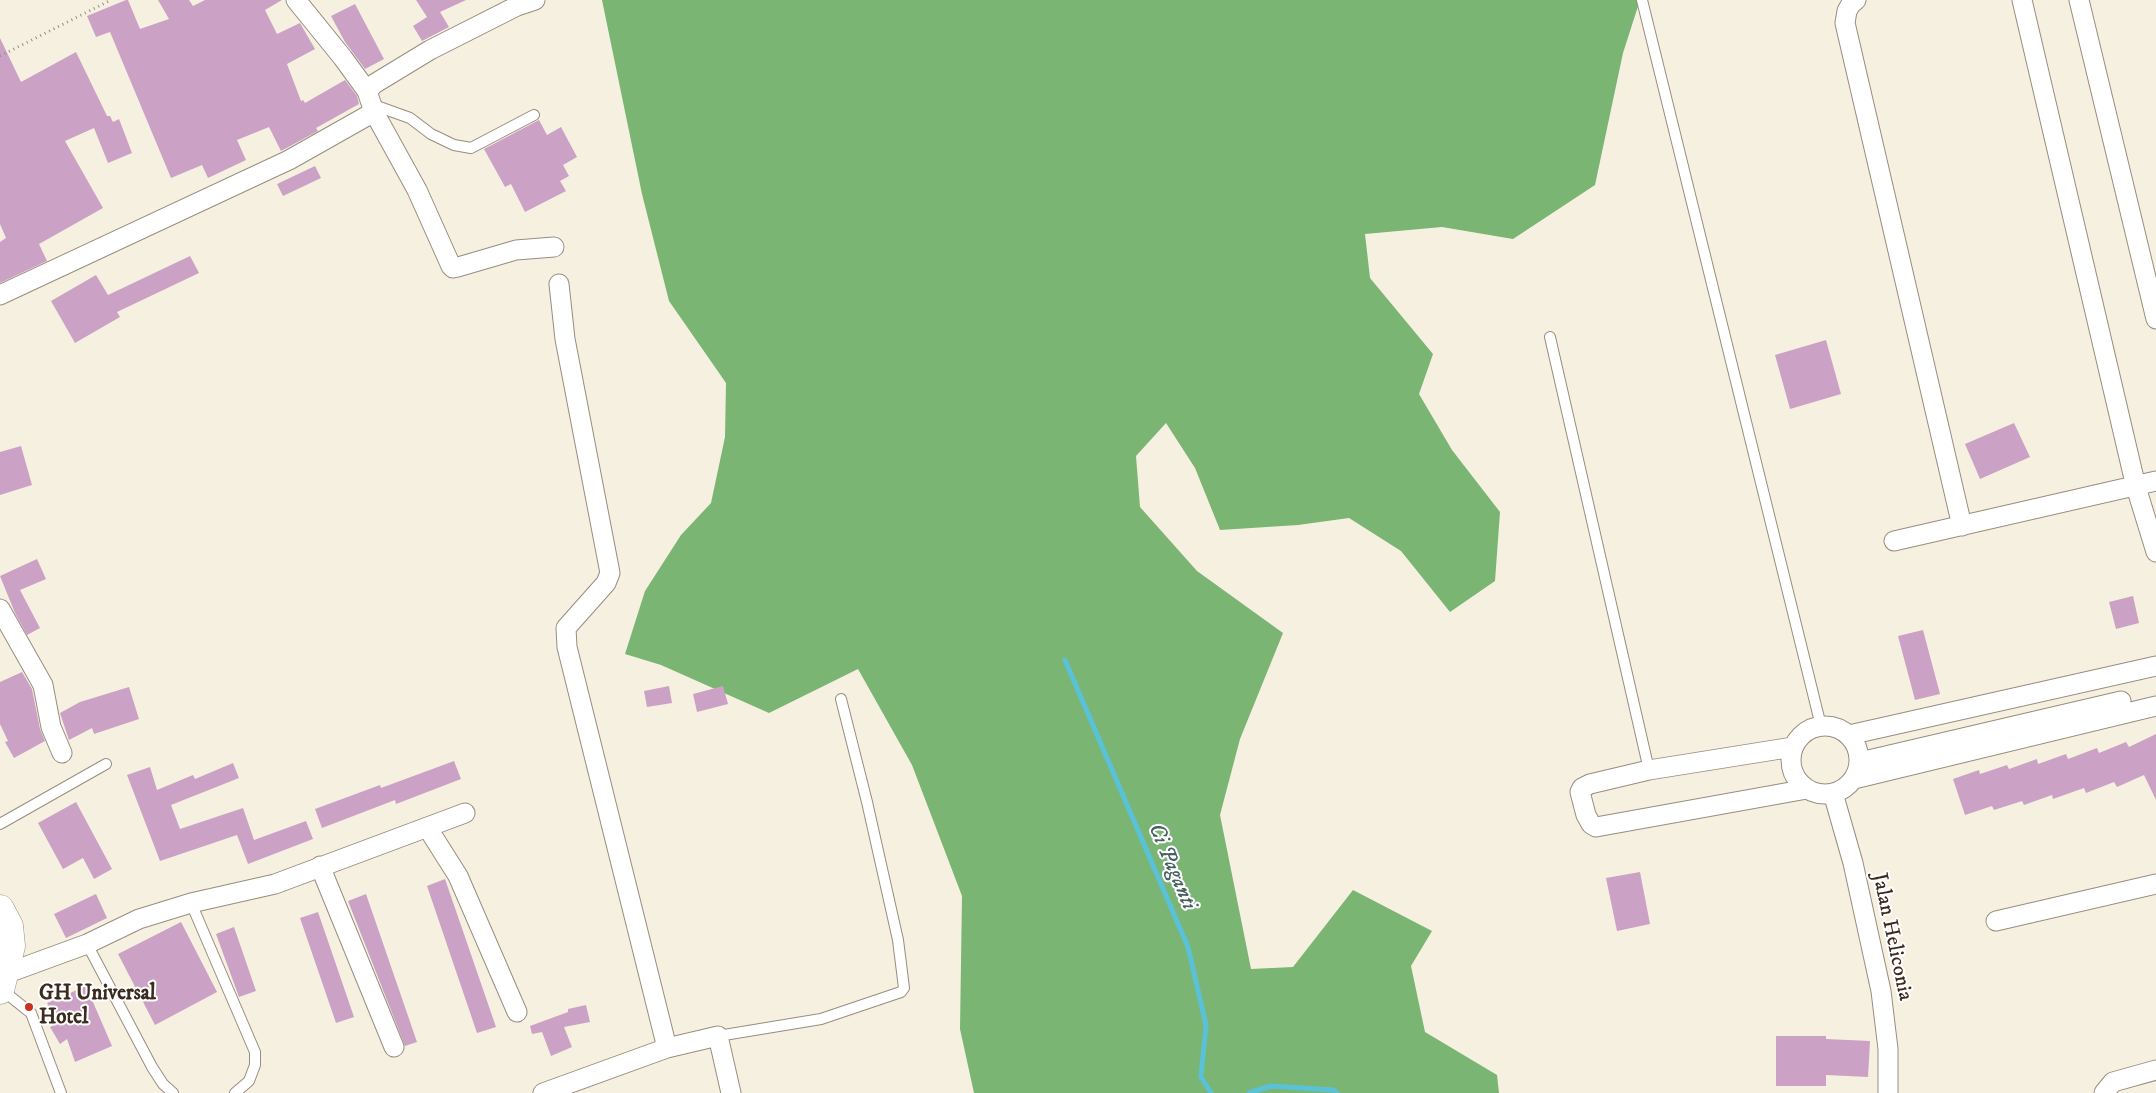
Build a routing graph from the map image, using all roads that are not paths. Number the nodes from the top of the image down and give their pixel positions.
1 (296, 0) edge
2 (535, 0) edge
3 (1642, 0) edge
4 (1856, 0) edge
5 (2022, 0) edge
6 (2078, 0) edge
7 (371, 102) junction
8 (534, 115) dead end
9 (554, 247) dead end
10 (559, 284) dead end
11 (0, 295) edge
12 (2156, 319) edge
13 (1550, 337) dead end
14 (2156, 481) edge
15 (2136, 487) junction
16 (1962, 526) junction
17 (1894, 541) dead end
18 (2156, 552) edge
19 (0, 609) edge
20 (2156, 666) edge
21 (2156, 677) edge
22 (2156, 693) edge
23 (841, 699) dead end
24 (2156, 706) edge
25 (1821, 726) junction
26 (1794, 747) junction
27 (62, 753) dead end
28 (1855, 756) junction
29 (106, 764) dead end
30 (1649, 770) junction
31 (1807, 789) junction
32 (1833, 794) junction
33 (466, 813) dead end
34 (0, 824) edge
35 (427, 827) junction
36 (320, 866) junction
37 (2156, 884) edge
38 (191, 903) junction
39 (0, 909) edge
40 (1996, 921) dead end
41 (87, 944) junction
42 (2, 984) edge
43 (517, 1012) dead end
44 (718, 1036) junction
45 (394, 1047) dead end
46 (667, 1048) junction
47 (2156, 1070) edge
48 (547, 1092) edge
49 (61, 1093) edge
50 (173, 1093) edge
51 (235, 1093) edge
52 (731, 1093) edge
53 (1888, 1093) edge
54 (2104, 1093) edge

1 - 7 street
2 - 7 street
3 - 25 lane
4 - 16 street
5 - 15 street
6 - 12 street
7 - 8 lane
7 - 9 street
7 - 11 street
10 - 46 street
13 - 30 lane
14 - 15 street
15 - 16 street
15 - 18 street
16 - 17 street
19 - 27 street
20 - 28 street
21 - 28 street
22 - 28 street
23 - 44 lane
24 - 28 street
25 - 26 street
25 - 28 street
26 - 30 street
26 - 31 street
28 - 32 street
29 - 34 lane
30 - 31 street
31 - 32 street
32 - 53 street, Jalan Heliconia
33 - 35 street
35 - 36 street
35 - 43 street
36 - 38 street
36 - 45 street
37 - 40 street
38 - 41 street
38 - 51 lane
39 - 42 main road
41 - 42 street
41 - 50 lane
42 - 49 lane
44 - 46 street
44 - 52 street
46 - 48 street
47 - 54 street

